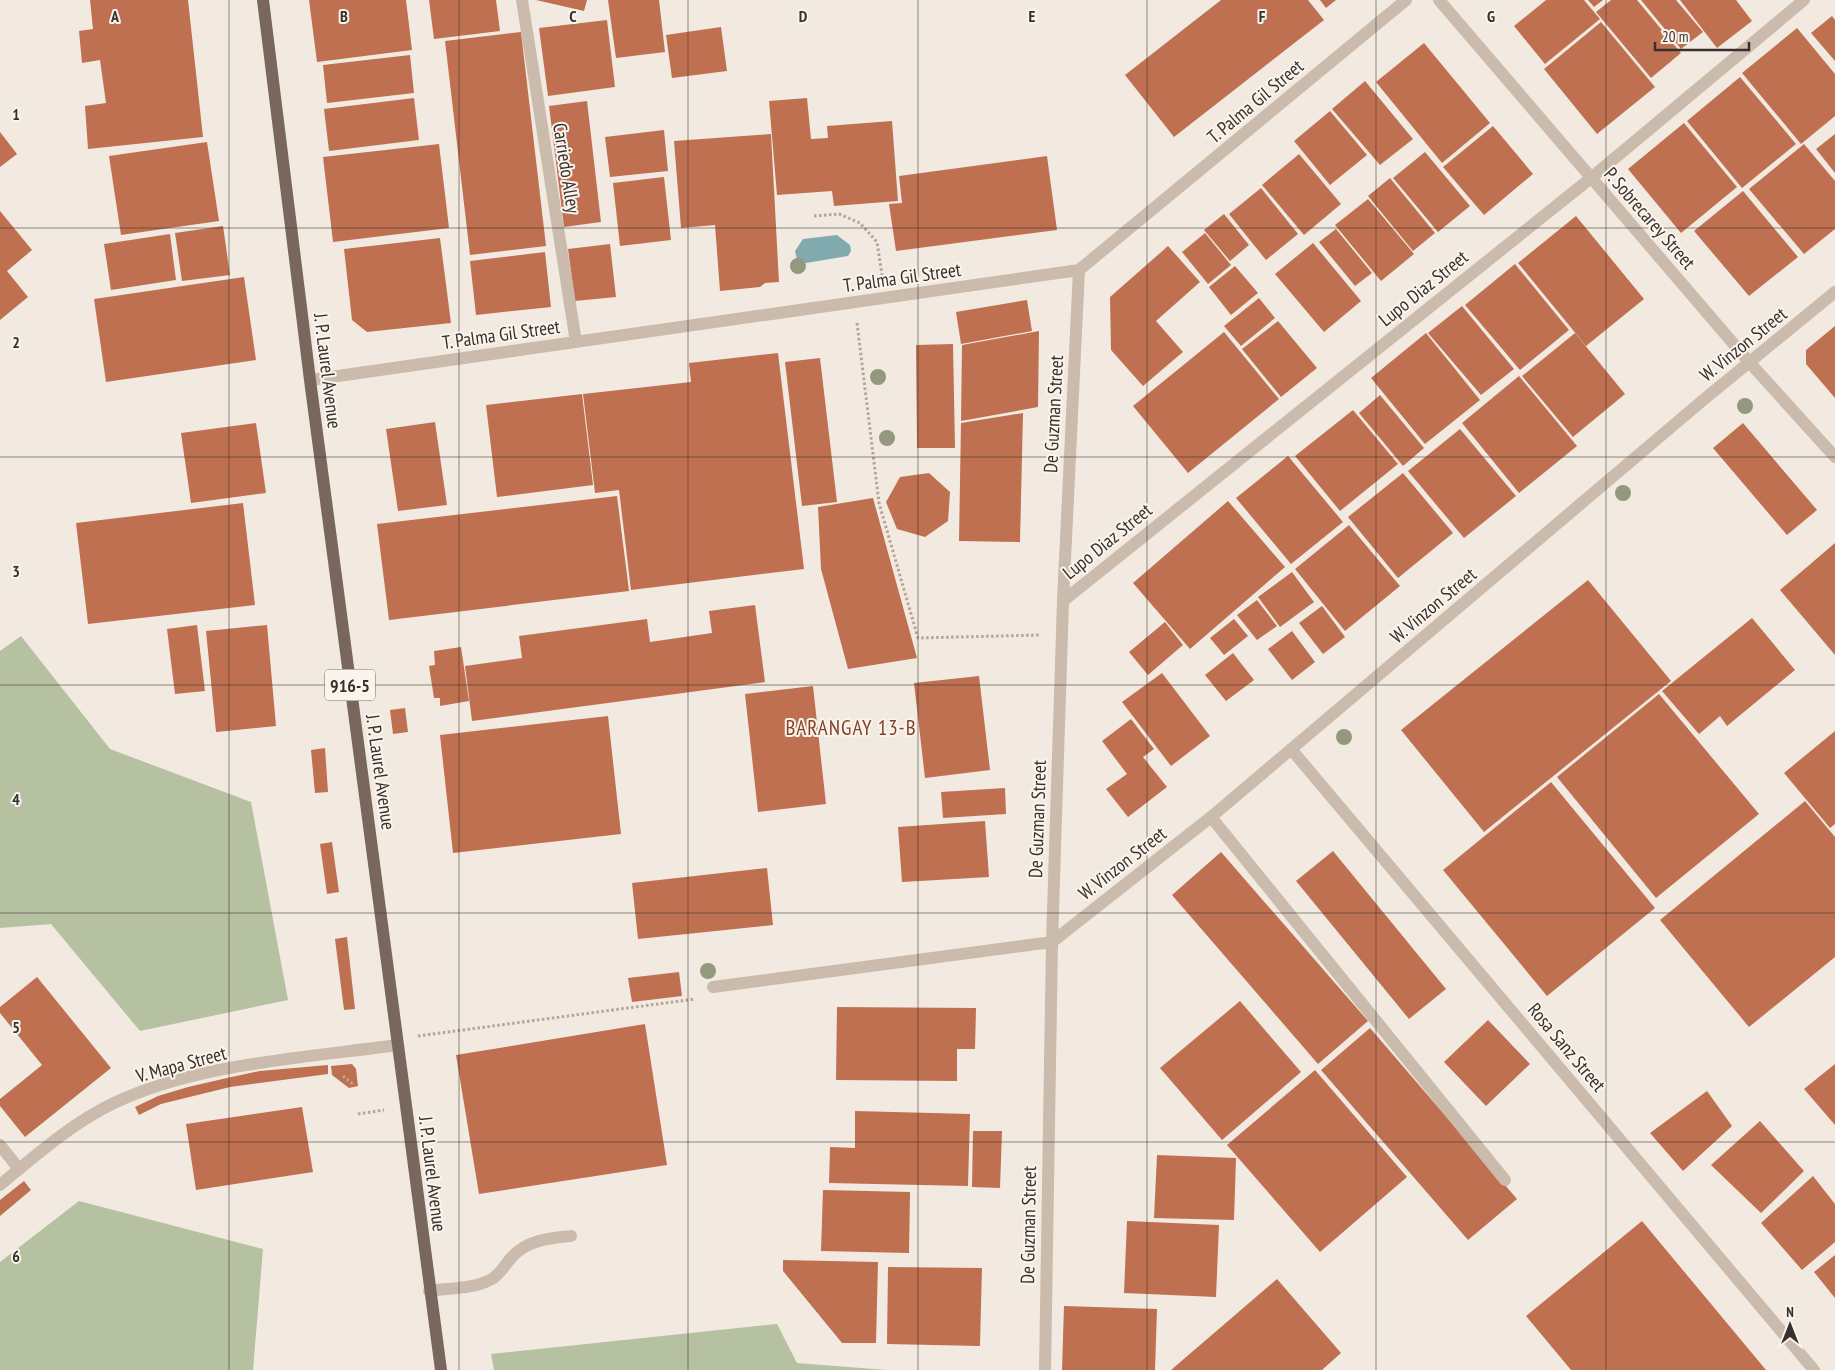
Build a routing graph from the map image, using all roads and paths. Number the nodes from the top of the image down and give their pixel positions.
1 (263, 0) edge
2 (522, 0) edge
3 (1406, 0) edge
4 (1439, 0) edge
5 (1804, 0) edge
6 (1591, 178) junction
7 (814, 216) dead end
8 (1079, 270) junction
9 (1835, 292) edge
10 (885, 298) junction
11 (855, 302) junction
12 (576, 342) junction
13 (1750, 363) junction
14 (310, 380) junction
15 (1835, 457) edge
16 (1063, 601) junction
17 (1062, 634) junction
18 (1291, 749) junction
19 (1211, 817) junction
20 (1052, 942) junction
21 (713, 987) joint
22 (397, 1042) junction
23 (336, 1070) dead end
24 (353, 1084) dead end
25 (405, 1107) junction
26 (358, 1114) dead end
27 (0, 1145) edge
28 (19, 1169) junction
29 (1505, 1180) dead end
30 (0, 1185) edge
31 (571, 1236) dead end
32 (429, 1291) junction
33 (441, 1370) edge
34 (1045, 1370) edge
35 (1814, 1370) edge

1 - 14 main road, J. P. Laurel Avenue / 916-5
2 - 12 street, Carriedo Alley
3 - 8 street, T. Palma Gil Street
4 - 6 street, P. Sobrecarey Street
5 - 6 street, Lupo Diaz Street
6 - 13 street, P. Sobrecarey Street
6 - 16 street, Lupo Diaz Street
7 - 10 path
8 - 10 street, T. Palma Gil Street
8 - 16 street, De Guzman Street
9 - 13 street, W. Vinzon Street
10 - 11 street, T. Palma Gil Street
11 - 12 street, T. Palma Gil Street
11 - 17 path
12 - 14 street, T. Palma Gil Street
13 - 15 street, P. Sobrecarey Street
13 - 18 street, W. Vinzon Street
14 - 22 main road, J. P. Laurel Avenue / 916-5
16 - 17 street, De Guzman Street
17 - 20 street, De Guzman Street
18 - 19 street, W. Vinzon Street
18 - 35 street, Rosa Sanz Street
19 - 20 street, W. Vinzon Street
19 - 29 street
20 - 21 street
20 - 34 street, De Guzman Street
21 - 22 path
22 - 25 main road, J. P. Laurel Avenue / 916-5
22 - 28 street, V. Mapa Street
23 - 24 path
25 - 26 path
25 - 32 main road, J. P. Laurel Avenue / 916-5
27 - 28 street
28 - 30 street, V. Mapa Street
31 - 32 street
32 - 33 main road, J. P. Laurel Avenue / 916-5

